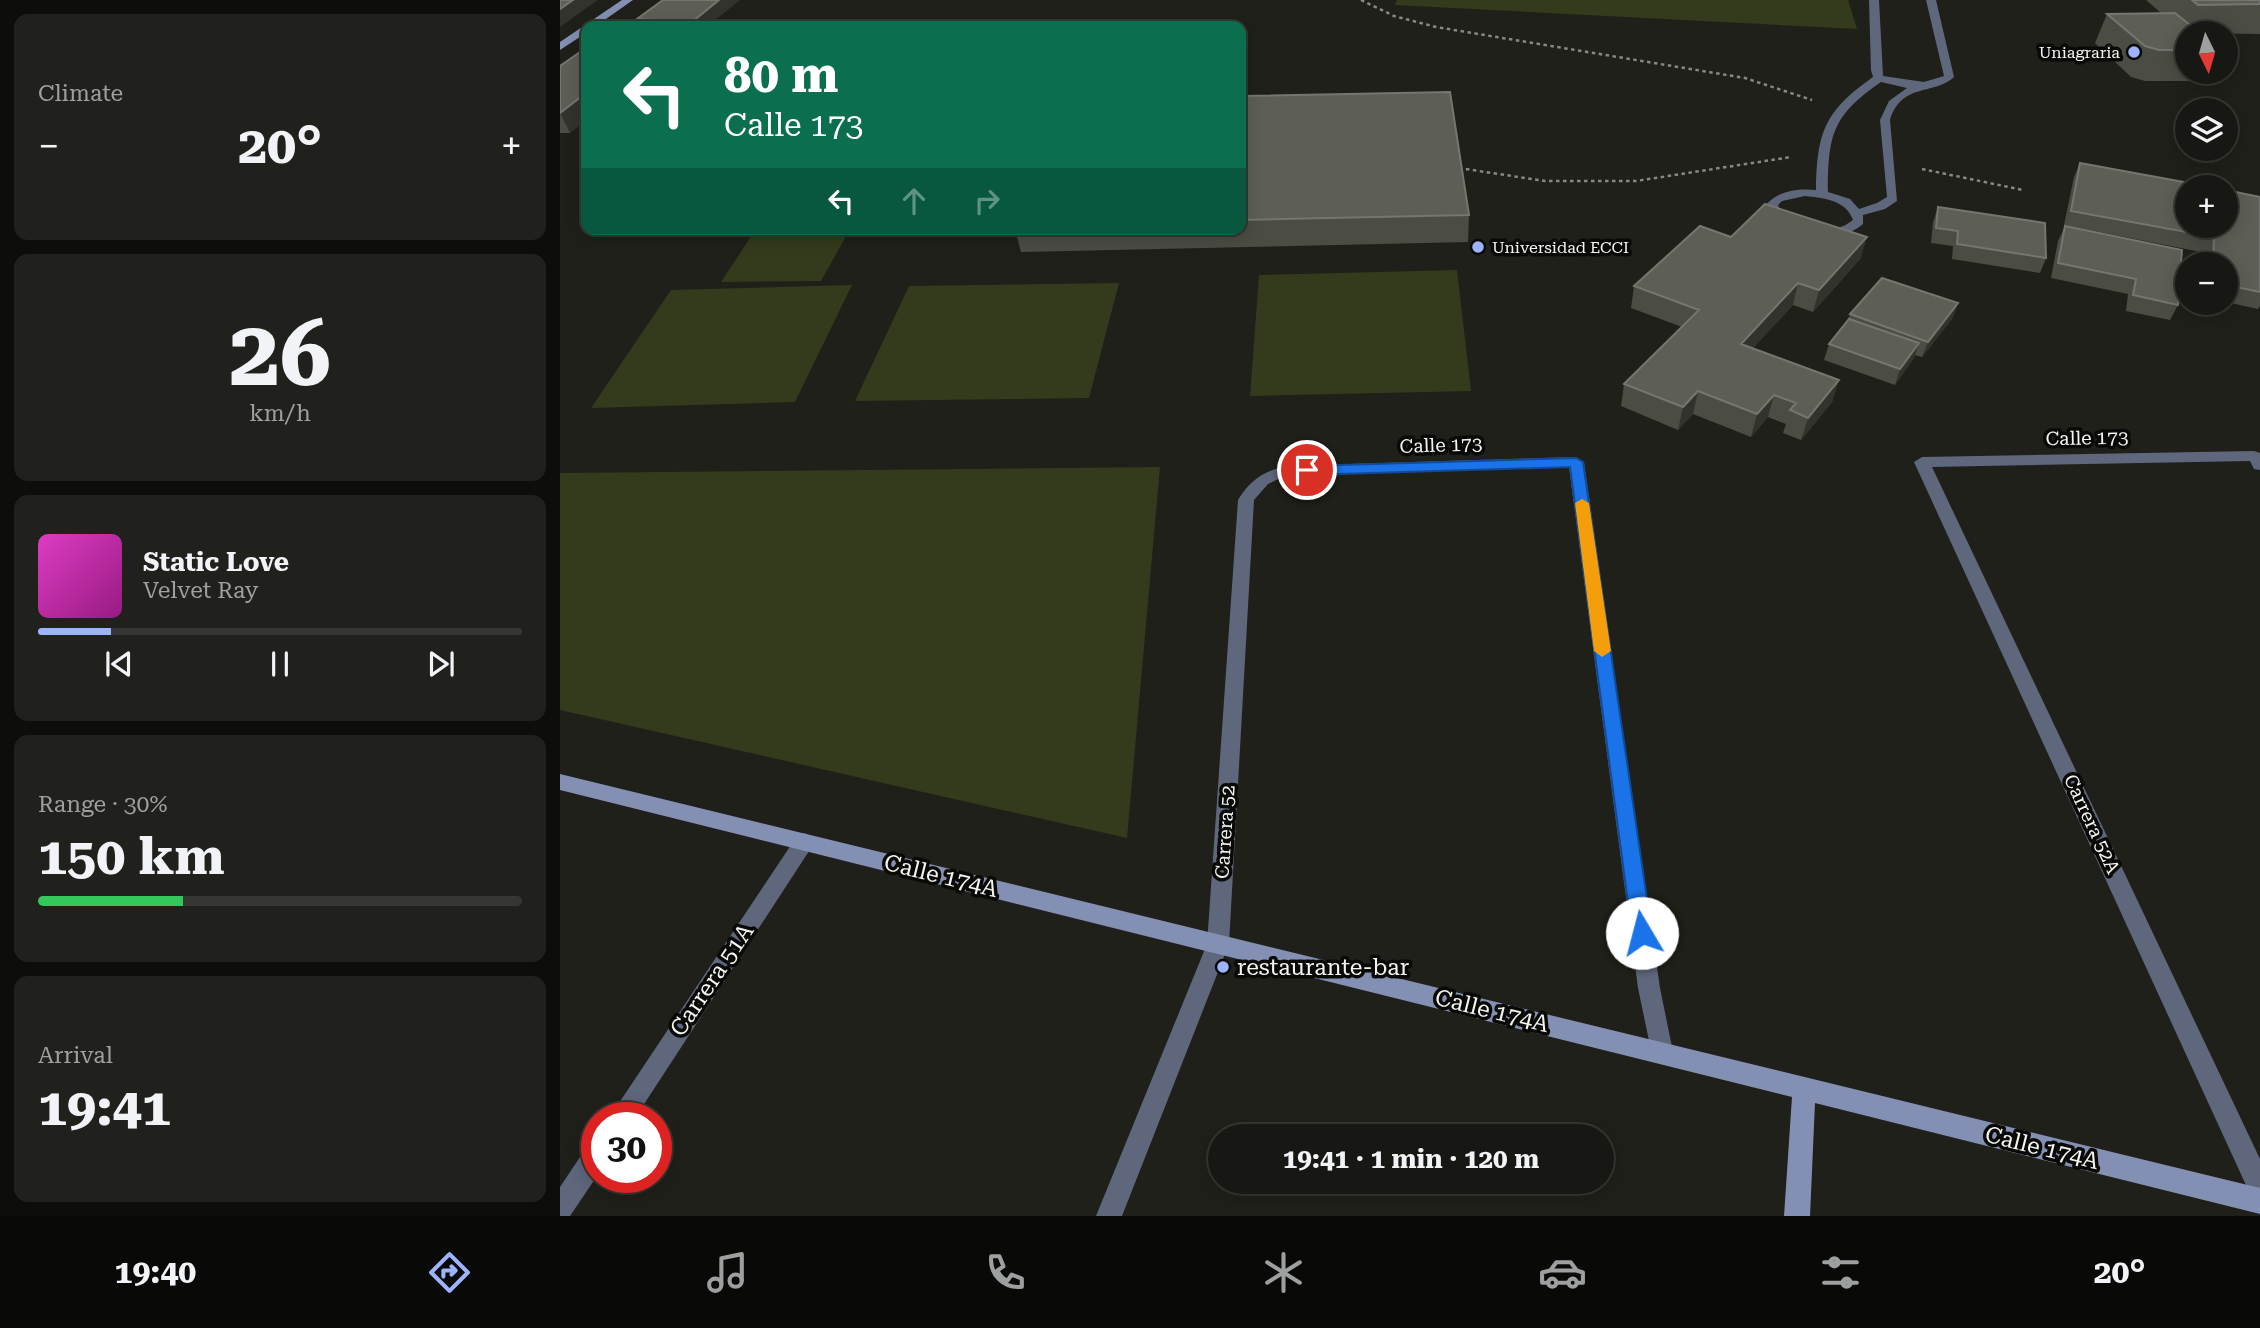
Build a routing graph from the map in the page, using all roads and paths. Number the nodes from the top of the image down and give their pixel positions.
1 (628, 0) edge
2 (1361, 0) edge
3 (1874, 0) edge
4 (1931, 0) edge
5 (599, 21) edge
6 (581, 34) edge
7 (560, 47) edge
8 (1879, 78) junction
9 (1918, 85) junction
10 (1839, 110) junction
11 (1823, 153) junction
12 (1890, 162) junction
13 (1457, 168) edge
14 (2023, 190) dead end
15 (1822, 193) junction
16 (1858, 213) junction
17 (2257, 460) edge
18 (1922, 462) joint
19 (1307, 470) joint
20 (560, 782) edge
21 (804, 842) junction
22 (1217, 944) junction
23 (1661, 1052) junction
24 (1804, 1089) junction
25 (632, 1102) edge
26 (581, 1178) edge
27 (2260, 1187) edge
28 (2260, 1201) edge
29 (560, 1209) edge
30 (1109, 1216) edge
31 (1797, 1216) edge

1 - 5 street
2 - 10 path
3 - 8 street
4 - 9 street
6 - 7 street
8 - 9 street
8 - 10 street
9 - 12 street
10 - 11 street
11 - 13 path
11 - 15 street
12 - 14 path
12 - 16 street
15 - 16 street
15 - 16 street
17 - 18 street, Calle 173
18 - 27 street, Carrera 52A
19 - 22 street, Carrera 52
19 - 23 street, Calle 173
20 - 21 street, Calle 174A
21 - 22 street, Calle 174A
21 - 25 street, Carrera 51A
22 - 23 street, Calle 174A
22 - 30 street, Carrera 52
23 - 24 street, Calle 174A
24 - 28 street, Calle 174A
24 - 31 street
26 - 29 street

